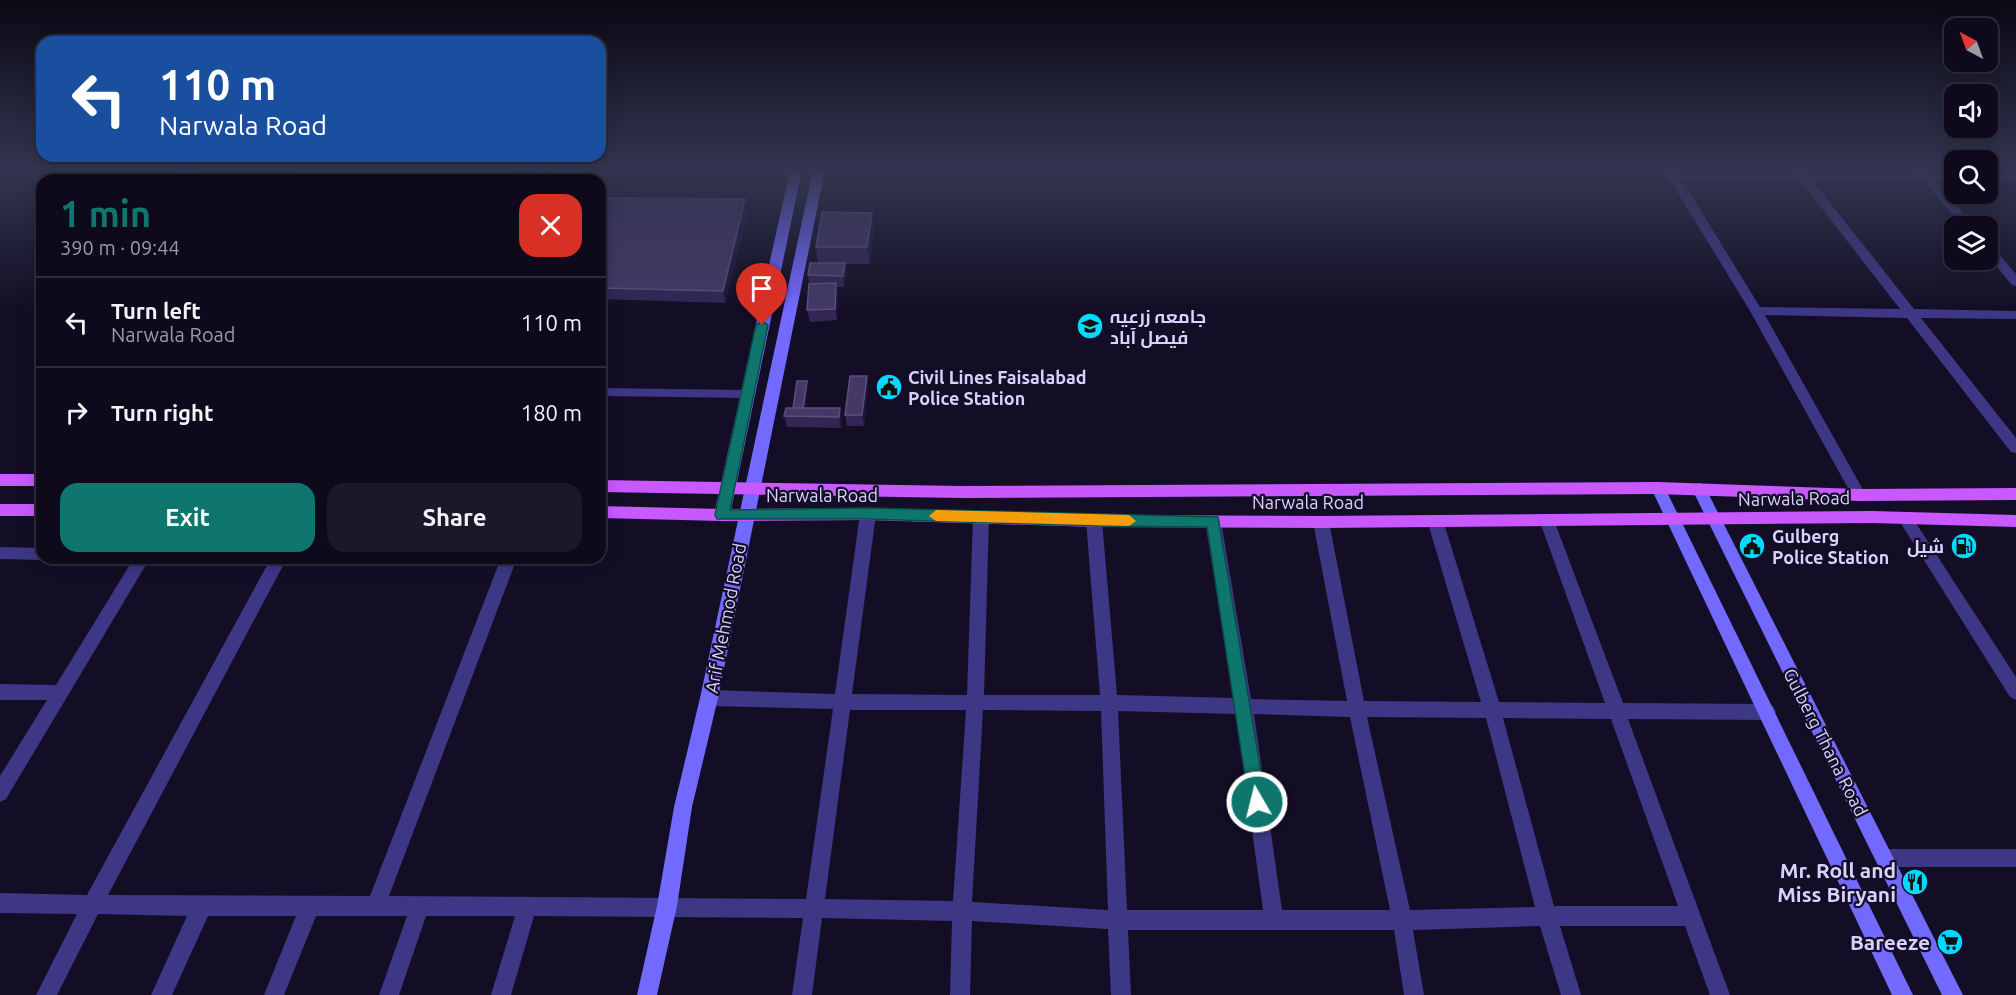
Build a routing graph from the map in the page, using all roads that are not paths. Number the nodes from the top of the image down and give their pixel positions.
1 (786, 216) edge
2 (809, 216) edge
3 (1698, 216) edge
4 (1833, 216) edge
5 (1998, 261) edge
6 (2016, 282) edge
7 (1756, 311) junction
8 (1911, 315) junction
9 (2016, 315) edge
10 (762, 325) junction
11 (786, 326) junction
12 (606, 392) edge
13 (748, 394) junction
14 (2016, 448) edge
15 (0, 480) edge
16 (36, 480) edge
17 (606, 486) edge
18 (727, 488) junction
19 (751, 488) junction
20 (1658, 488) junction
21 (1699, 489) junction
22 (1859, 495) junction
23 (2016, 495) edge
24 (2, 510) edge
25 (36, 510) edge
26 (606, 512) edge
27 (868, 514) junction
28 (722, 515) junction
29 (746, 515) junction
30 (981, 517) junction
31 (1905, 518) junction
32 (1547, 519) junction
33 (1673, 519) junction
34 (1715, 519) junction
35 (1435, 520) junction
36 (2016, 520) edge
37 (1094, 521) junction
38 (1213, 521) junction
39 (1321, 522) junction
40 (0, 553) edge
41 (36, 554) edge
42 (138, 564) edge
43 (276, 564) edge
44 (507, 564) edge
45 (2015, 688) edge
46 (0, 692) edge
47 (60, 693) junction
48 (709, 698) junction
49 (843, 702) junction
50 (975, 702) junction
51 (1109, 703) junction
52 (1244, 708) junction
53 (1492, 709) junction
54 (1357, 710) junction
55 (1617, 712) junction
56 (1767, 712) junction
57 (0, 794) edge
58 (1885, 858) junction
59 (2016, 858) edge
60 (0, 903) edge
61 (92, 905) junction
62 (202, 906) junction
63 (310, 906) junction
64 (375, 906) junction
65 (420, 906) junction
66 (667, 906) junction
67 (527, 907) junction
68 (814, 909) junction
69 (962, 911) junction
70 (1547, 916) junction
71 (1690, 916) junction
72 (1117, 920) junction
73 (1274, 920) junction
74 (1402, 920) junction
75 (46, 995) edge
76 (161, 995) edge
77 (274, 995) edge
78 (389, 995) edge
79 (501, 995) edge
80 (647, 995) edge
81 (802, 995) edge
82 (960, 995) edge
83 (1121, 995) edge
84 (1414, 995) edge
85 (1571, 995) edge
86 (1720, 995) edge
87 (1903, 995) edge
88 (1953, 995) edge

1 - 10 street
2 - 11 street, Arif Mehmod Road
3 - 7 street
4 - 8 street
5 - 6 street
7 - 8 street
7 - 22 street
8 - 9 street
8 - 14 street
10 - 11 street
10 - 13 street
11 - 19 street, Arif Mehmod Road
12 - 13 lane
13 - 18 street
15 - 16 main road
17 - 18 main road, Narwala Road
18 - 19 main road, Narwala Road
18 - 28 street
19 - 20 main road, Narwala Road
19 - 29 street, Arif Mehmod Road
20 - 21 main road, Narwala Road
20 - 33 street
21 - 22 main road, Narwala Road
21 - 34 street, Gulberg Thana Road
22 - 23 main road, Narwala Road
24 - 25 main road
26 - 28 main road, Narwala Road
27 - 29 main road, Narwala Road
27 - 30 main road, Narwala Road
27 - 49 street
28 - 29 main road, Narwala Road
29 - 48 street, Arif Mehmod Road
30 - 37 main road, Narwala Road
30 - 50 street
31 - 34 main road, Narwala Road
31 - 36 main road, Narwala Road
31 - 45 street
32 - 33 main road, Narwala Road
32 - 35 main road, Narwala Road
32 - 55 street
33 - 34 main road, Narwala Road
33 - 56 street
34 - 58 street, Gulberg Thana Road
35 - 39 main road, Narwala Road
35 - 53 street
37 - 38 main road, Narwala Road
37 - 51 street
38 - 39 main road, Narwala Road
38 - 52 street
39 - 54 street
40 - 41 street
42 - 47 street
43 - 61 street
44 - 64 street
46 - 47 street
47 - 57 street
48 - 49 street
48 - 66 street, Arif Mehmod Road
49 - 50 street
49 - 68 street
50 - 51 street
50 - 69 street
51 - 52 street
51 - 72 street
52 - 54 street
52 - 73 street
53 - 54 street
53 - 55 street
53 - 70 street
54 - 74 street
55 - 56 street
55 - 71 street
56 - 87 street
58 - 59 street
58 - 88 street, Gulberg Thana Road
60 - 61 street
61 - 62 street
61 - 75 street
62 - 63 street
62 - 76 street
63 - 64 street
63 - 77 street
64 - 65 street
65 - 67 street
65 - 78 street
66 - 67 street
66 - 68 street
66 - 80 street, Arif Mehmod Road
67 - 79 street
68 - 69 street
68 - 81 street
69 - 72 street
69 - 82 street
70 - 71 street
70 - 74 street
70 - 85 street
71 - 86 street
72 - 73 street
72 - 83 street
73 - 74 street
74 - 84 street

